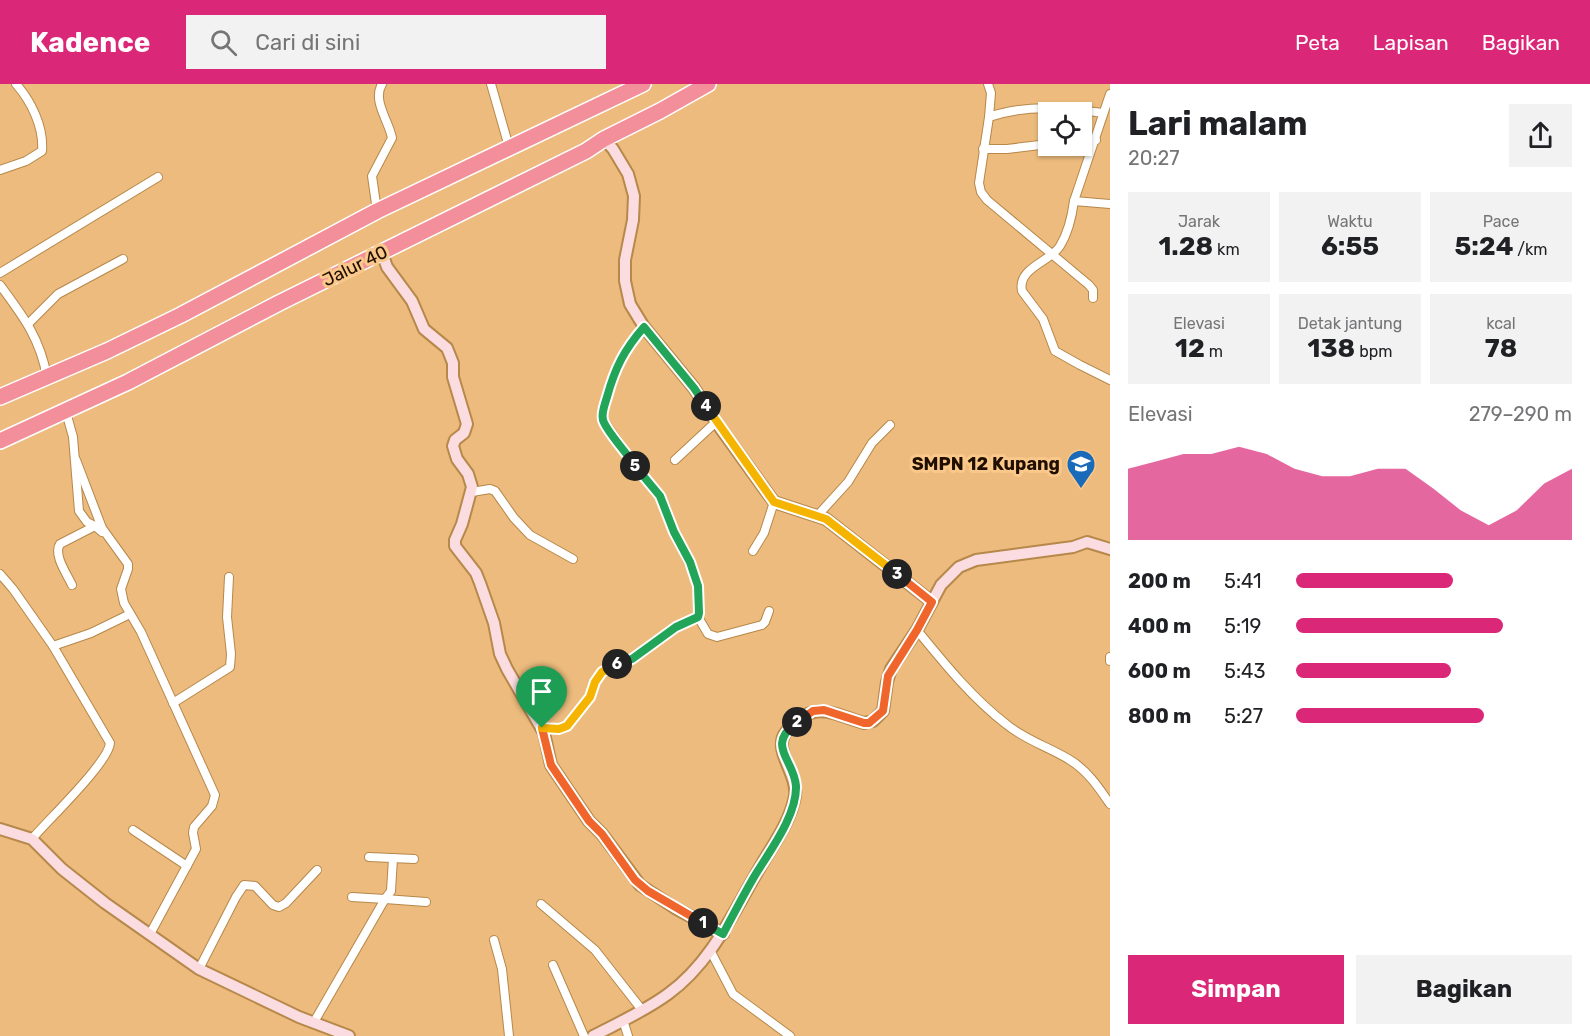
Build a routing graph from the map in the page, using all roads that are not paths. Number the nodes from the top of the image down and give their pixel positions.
1 (16, 84) edge
2 (382, 84) edge
3 (490, 84) edge
4 (643, 84) edge
5 (708, 84) edge
6 (988, 84) edge
7 (1110, 94) edge
8 (1103, 112) junction
9 (989, 117) junction
10 (604, 139) junction
11 (1092, 140) edge
12 (1096, 140) junction
13 (1038, 145) edge
14 (509, 147) junction
15 (983, 149) junction
16 (0, 170) edge
17 (158, 177) dead end
18 (1074, 201) junction
19 (1110, 204) edge
20 (377, 211) junction
21 (382, 253) junction
22 (1053, 254) junction
23 (123, 259) dead end
24 (0, 273) edge
25 (0, 285) edge
26 (1093, 298) dead end
27 (28, 324) junction
28 (644, 327) junction
29 (48, 377) junction
30 (1110, 380) edge
31 (0, 398) edge
32 (66, 412) junction
33 (716, 422) junction
34 (890, 425) dead end
35 (0, 441) edge
36 (76, 460) junction
37 (675, 460) dead end
38 (472, 492) junction
39 (774, 502) junction
40 (818, 515) junction
41 (95, 526) junction
42 (114, 544) junction
43 (1110, 549) edge
44 (753, 551) dead end
45 (573, 559) dead end
46 (0, 574) edge
47 (229, 576) dead end
48 (72, 585) dead end
49 (932, 602) junction
50 (769, 611) dead end
51 (130, 614) junction
52 (698, 617) junction
53 (917, 630) junction
54 (53, 646) junction
55 (173, 703) junction
56 (542, 728) junction
57 (1110, 804) edge
58 (0, 829) edge
59 (133, 830) dead end
60 (32, 839) junction
61 (369, 857) dead end
62 (393, 858) junction
63 (414, 859) dead end
64 (186, 866) junction
65 (317, 870) dead end
66 (352, 897) dead end
67 (385, 899) junction
68 (426, 902) dead end
69 (541, 904) dead end
70 (150, 934) junction
71 (723, 934) junction
72 (494, 940) dead end
73 (710, 950) junction
74 (553, 965) dead end
75 (199, 969) junction
76 (642, 1010) junction
77 (623, 1020) junction
78 (314, 1022) junction
79 (349, 1036) edge
80 (509, 1036) edge
81 (584, 1036) edge
82 (593, 1036) edge
83 (628, 1036) edge
84 (790, 1036) edge

1 - 16 street
2 - 20 street
3 - 14 street
4 - 14 highway, Jalur 40
5 - 10 highway, Jalur 40
6 - 9 street
7 - 8 street
8 - 9 street
8 - 12 street
9 - 15 street
10 - 21 highway, Jalur 40
10 - 28 street
11 - 12 street
12 - 18 street
13 - 15 street
14 - 20 highway, Jalur 40
15 - 22 street
17 - 24 street
18 - 19 street
18 - 22 street
20 - 29 highway, Jalur 40
21 - 32 highway, Jalur 40
21 - 38 street
22 - 26 street
22 - 30 street
23 - 27 street
25 - 27 street
27 - 29 street
28 - 33 street
28 - 52 street
29 - 31 highway, Jalur 40
32 - 35 highway, Jalur 40
32 - 36 street
33 - 37 street
33 - 39 street
34 - 40 street
36 - 41 street
36 - 42 street
38 - 45 street
38 - 56 street
39 - 40 street
39 - 44 street
40 - 49 street
41 - 42 street
41 - 48 street
42 - 51 street
43 - 49 street
46 - 54 street
47 - 55 street
49 - 53 street
50 - 52 street
51 - 54 street
51 - 55 street
52 - 56 street
53 - 57 street
53 - 71 street
54 - 60 street
55 - 64 street
56 - 71 street
58 - 60 street
59 - 64 street
60 - 70 street
61 - 62 street
62 - 63 street
62 - 67 street
64 - 70 street
65 - 75 street
66 - 67 street
67 - 68 street
67 - 78 street
69 - 76 street
70 - 75 street
71 - 73 street
72 - 80 street
73 - 76 street
73 - 84 street
74 - 81 street
75 - 78 street
76 - 77 street
77 - 82 street
77 - 83 street
78 - 79 street

